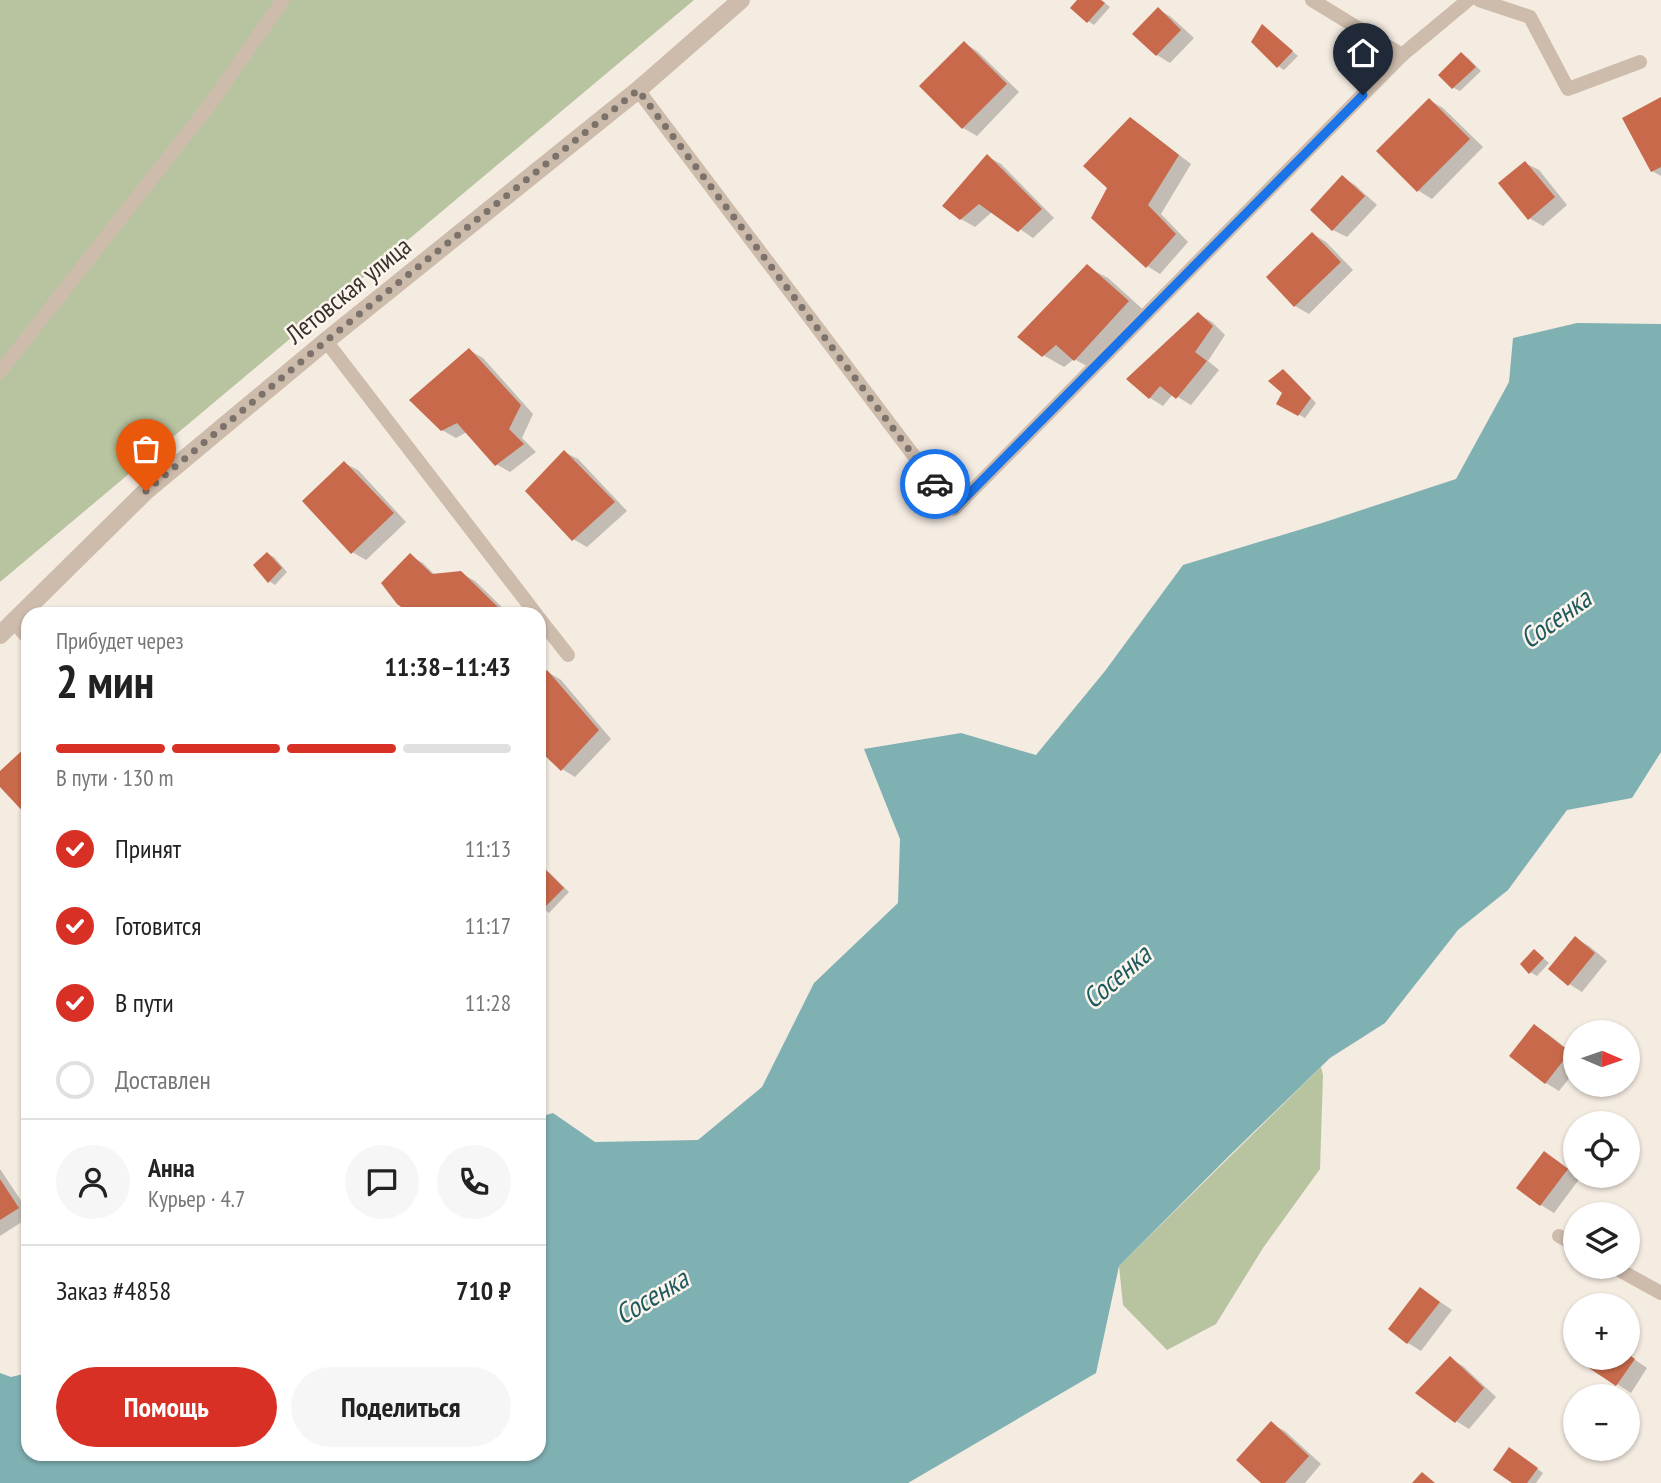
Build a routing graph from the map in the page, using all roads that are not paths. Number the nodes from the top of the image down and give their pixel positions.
1 (283, 0) edge
2 (741, 0) edge
3 (1312, 0) edge
4 (1468, 0) edge
5 (1479, 0) edge
6 (1402, 55) junction
7 (1640, 62) dead end
8 (638, 90) junction
9 (326, 341) junction
10 (0, 372) edge
11 (27, 607) edge
12 (531, 607) edge
13 (21, 613) edge
14 (13, 621) junction
15 (546, 626) edge
16 (21, 630) edge
17 (0, 635) edge
18 (568, 655) dead end
19 (1559, 1236) dead end
20 (1563, 1238) edge
21 (1636, 1279) edge
22 (1661, 1293) edge

1 - 10 lane
2 - 8 street, Летовская улица
3 - 6 lane
4 - 6 lane
5 - 7 lane
6 - 8 lane
8 - 9 street, Летовская улица
9 - 11 street, Летовская улица
9 - 12 lane
13 - 14 street, Летовская улица
14 - 16 lane
14 - 17 street, Летовская улица
15 - 18 lane
19 - 20 lane
21 - 22 lane

